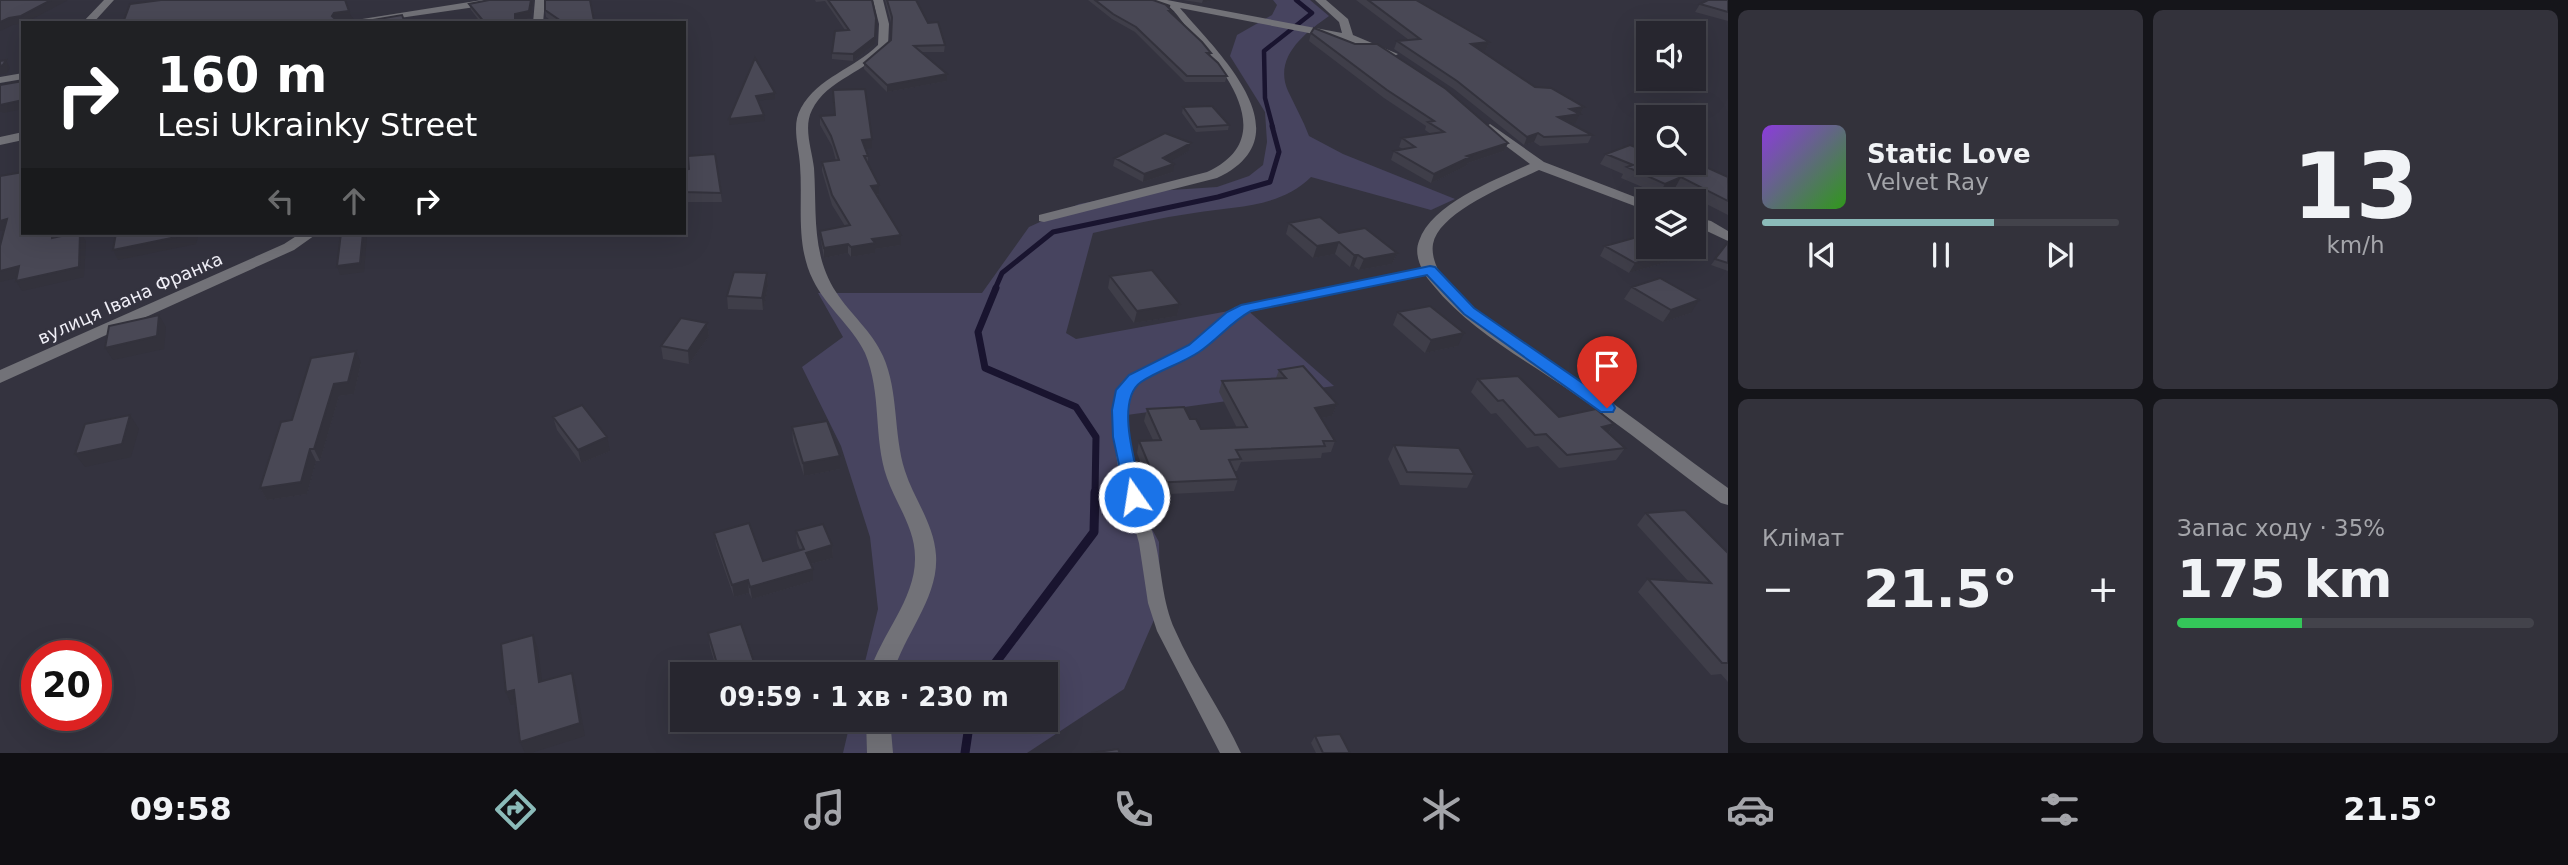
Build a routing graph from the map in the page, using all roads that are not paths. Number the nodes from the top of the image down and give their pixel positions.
1 (109, 0) edge
2 (503, 0) edge
3 (540, 0) edge
4 (878, 0) edge
5 (1151, 0) edge
6 (1320, 0) edge
7 (1173, 6) junction
8 (89, 21) edge
9 (356, 21) edge
10 (538, 21) edge
11 (1348, 37) junction
12 (1405, 62) edge
13 (21, 76) edge
14 (0, 80) edge
15 (1480, 119) edge
16 (21, 136) edge
17 (0, 141) edge
18 (1539, 165) junction
19 (1636, 202) edge
20 (1044, 218) dead end
21 (1706, 224) edge
22 (1706, 225) edge
23 (1728, 229) edge
24 (309, 235) edge
25 (1728, 237) edge
26 (1430, 270) junction
27 (0, 377) edge
28 (1728, 498) edge
29 (884, 662) edge
30 (878, 732) edge
31 (877, 752) edge
32 (1231, 753) edge

1 - 8 street
2 - 9 street
3 - 10 street
4 - 29 street
5 - 7 street
6 - 11 street
7 - 11 street
7 - 20 street
11 - 12 street
13 - 14 street
15 - 18 street
16 - 17 street
18 - 19 street
18 - 26 street
21 - 23 street
22 - 25 street
24 - 27 street, вулиця Івана Франка
26 - 28 street
26 - 32 lane
30 - 31 street

